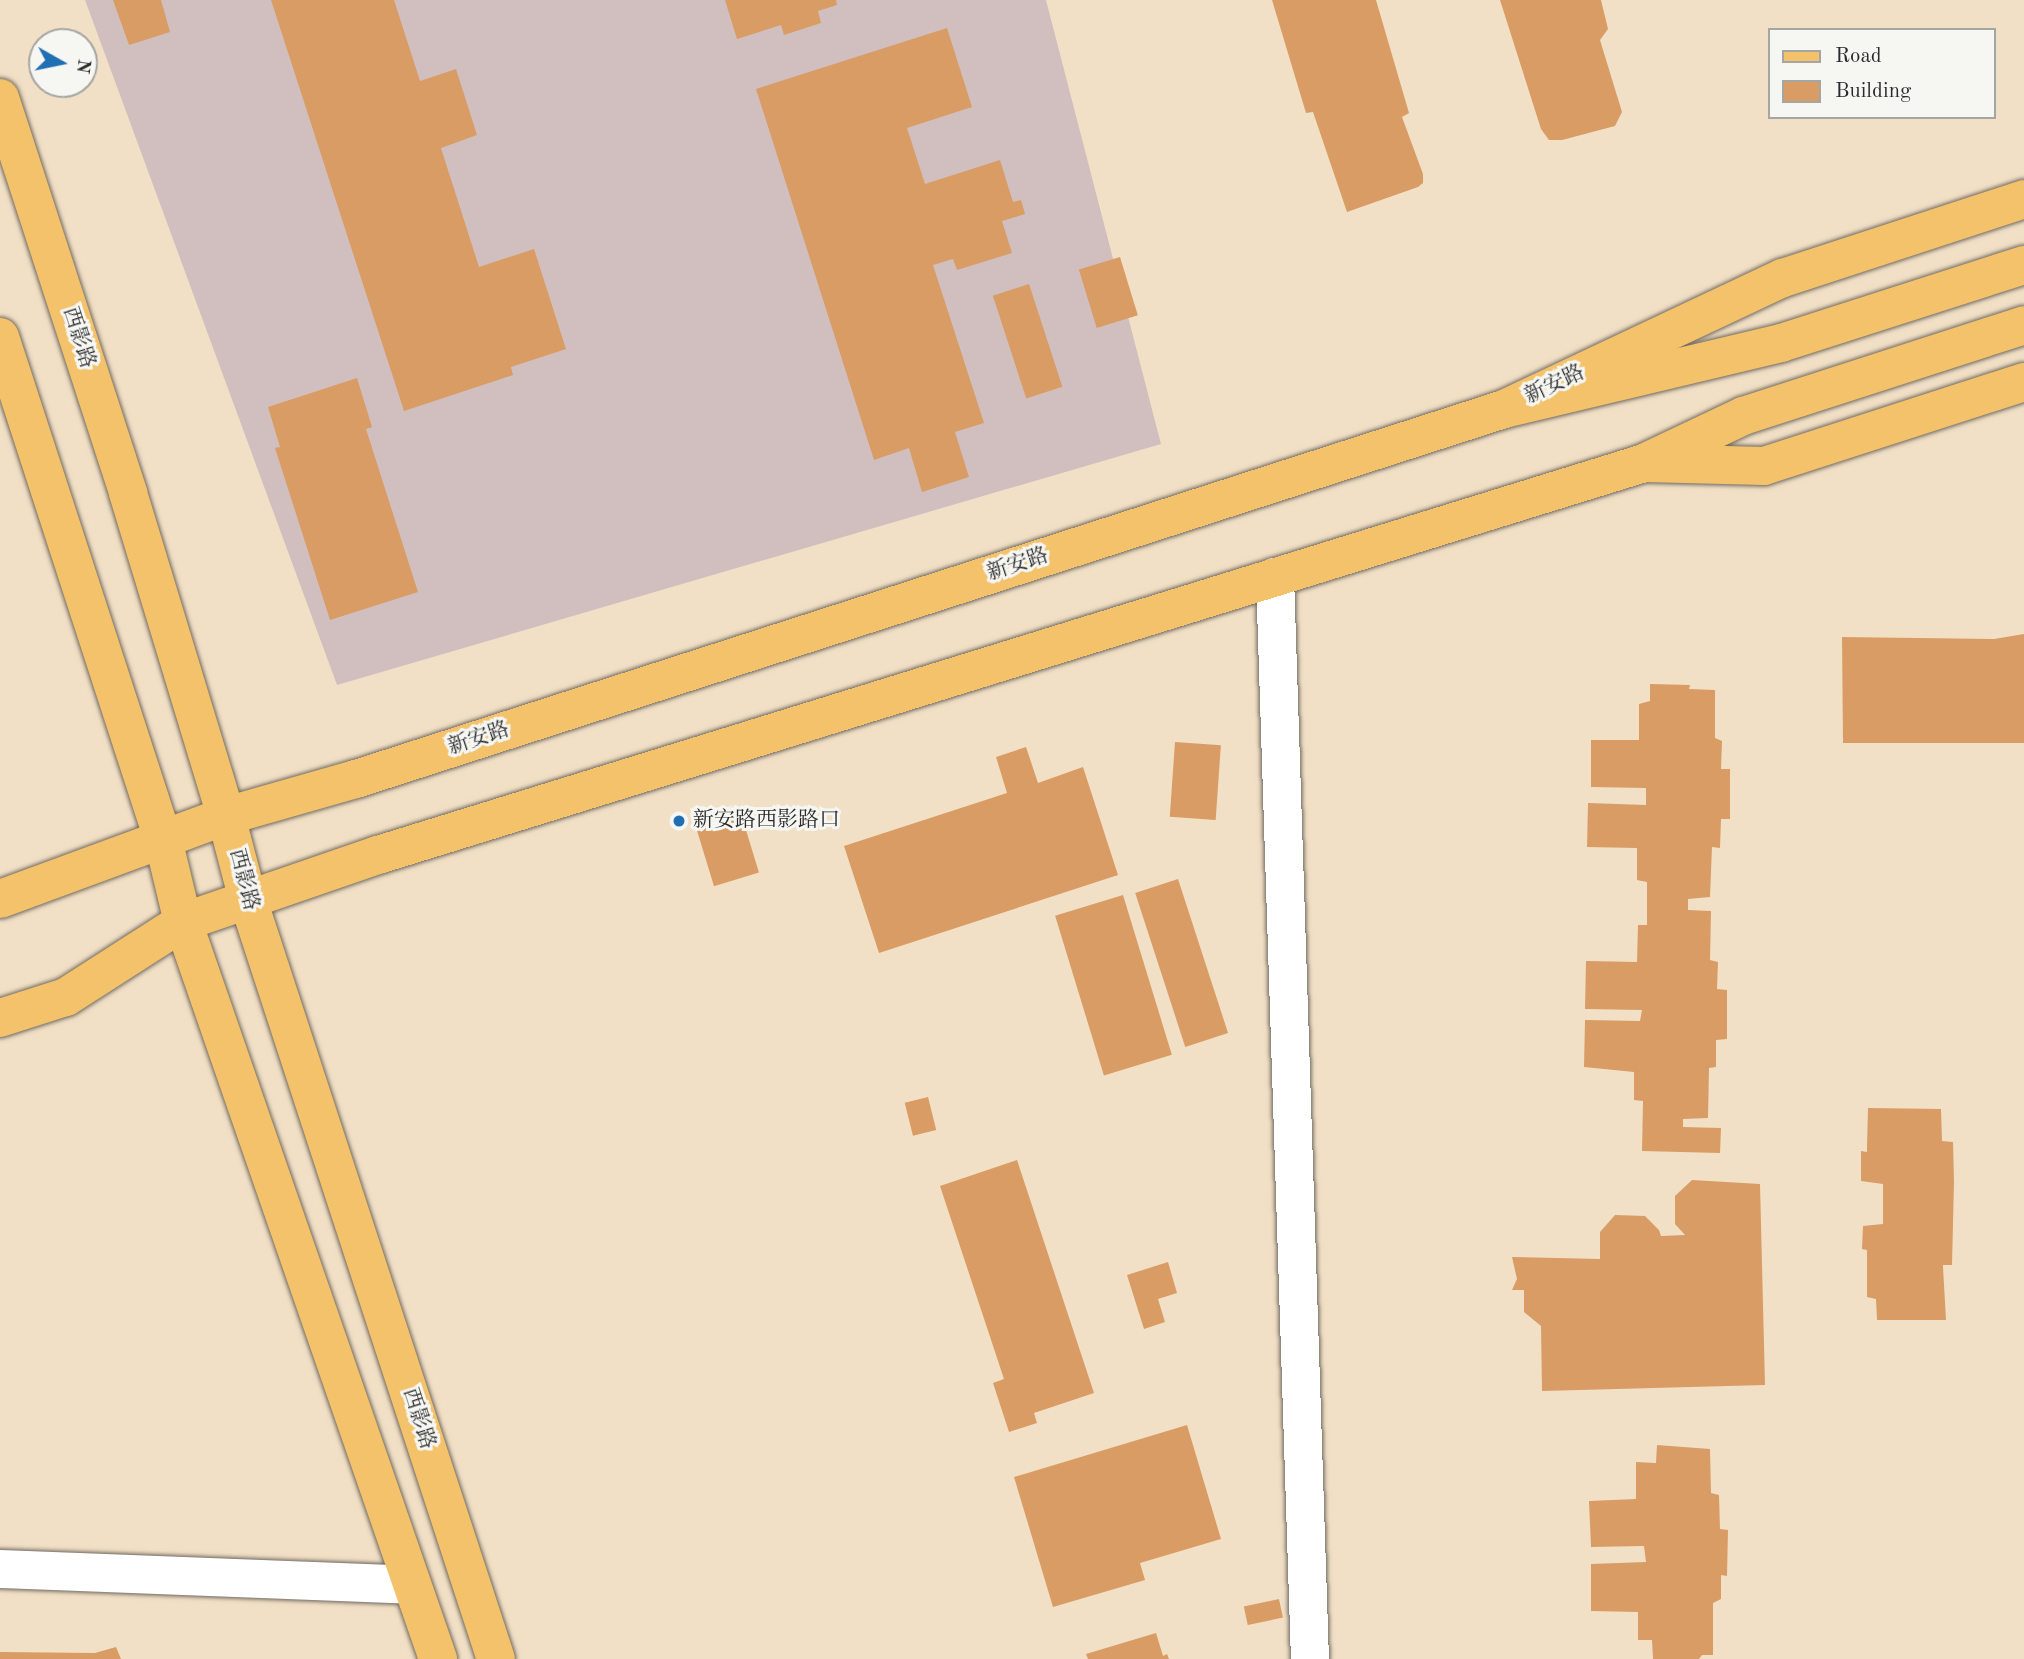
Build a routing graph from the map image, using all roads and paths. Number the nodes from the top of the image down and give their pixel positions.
1 (0, 98) edge
2 (2024, 199) edge
3 (2024, 265) edge
4 (2024, 325) edge
5 (0, 337) edge
6 (2024, 382) edge
7 (1504, 409) junction
8 (1644, 463) junction
9 (1275, 577) junction
10 (226, 816) junction
11 (163, 839) junction
12 (0, 899) edge
13 (248, 901) junction
14 (183, 922) junction
15 (0, 1018) edge
16 (0, 1569) edge
17 (412, 1585) junction
18 (438, 1659) edge
19 (496, 1659) edge
20 (1310, 1659) edge

1 - 10 main road, 西影路
2 - 7 main road, 新安路
3 - 7 main road
4 - 8 main road
5 - 11 main road
6 - 8 main road
7 - 10 main road, 新安路
8 - 9 main road
9 - 13 main road
9 - 20 street
10 - 11 main road, 新安路
10 - 13 main road, 西影路
11 - 12 main road, 新安路
11 - 14 main road
13 - 14 main road
13 - 19 main road, 西影路
14 - 15 main road
14 - 17 main road
16 - 17 street
17 - 18 main road

